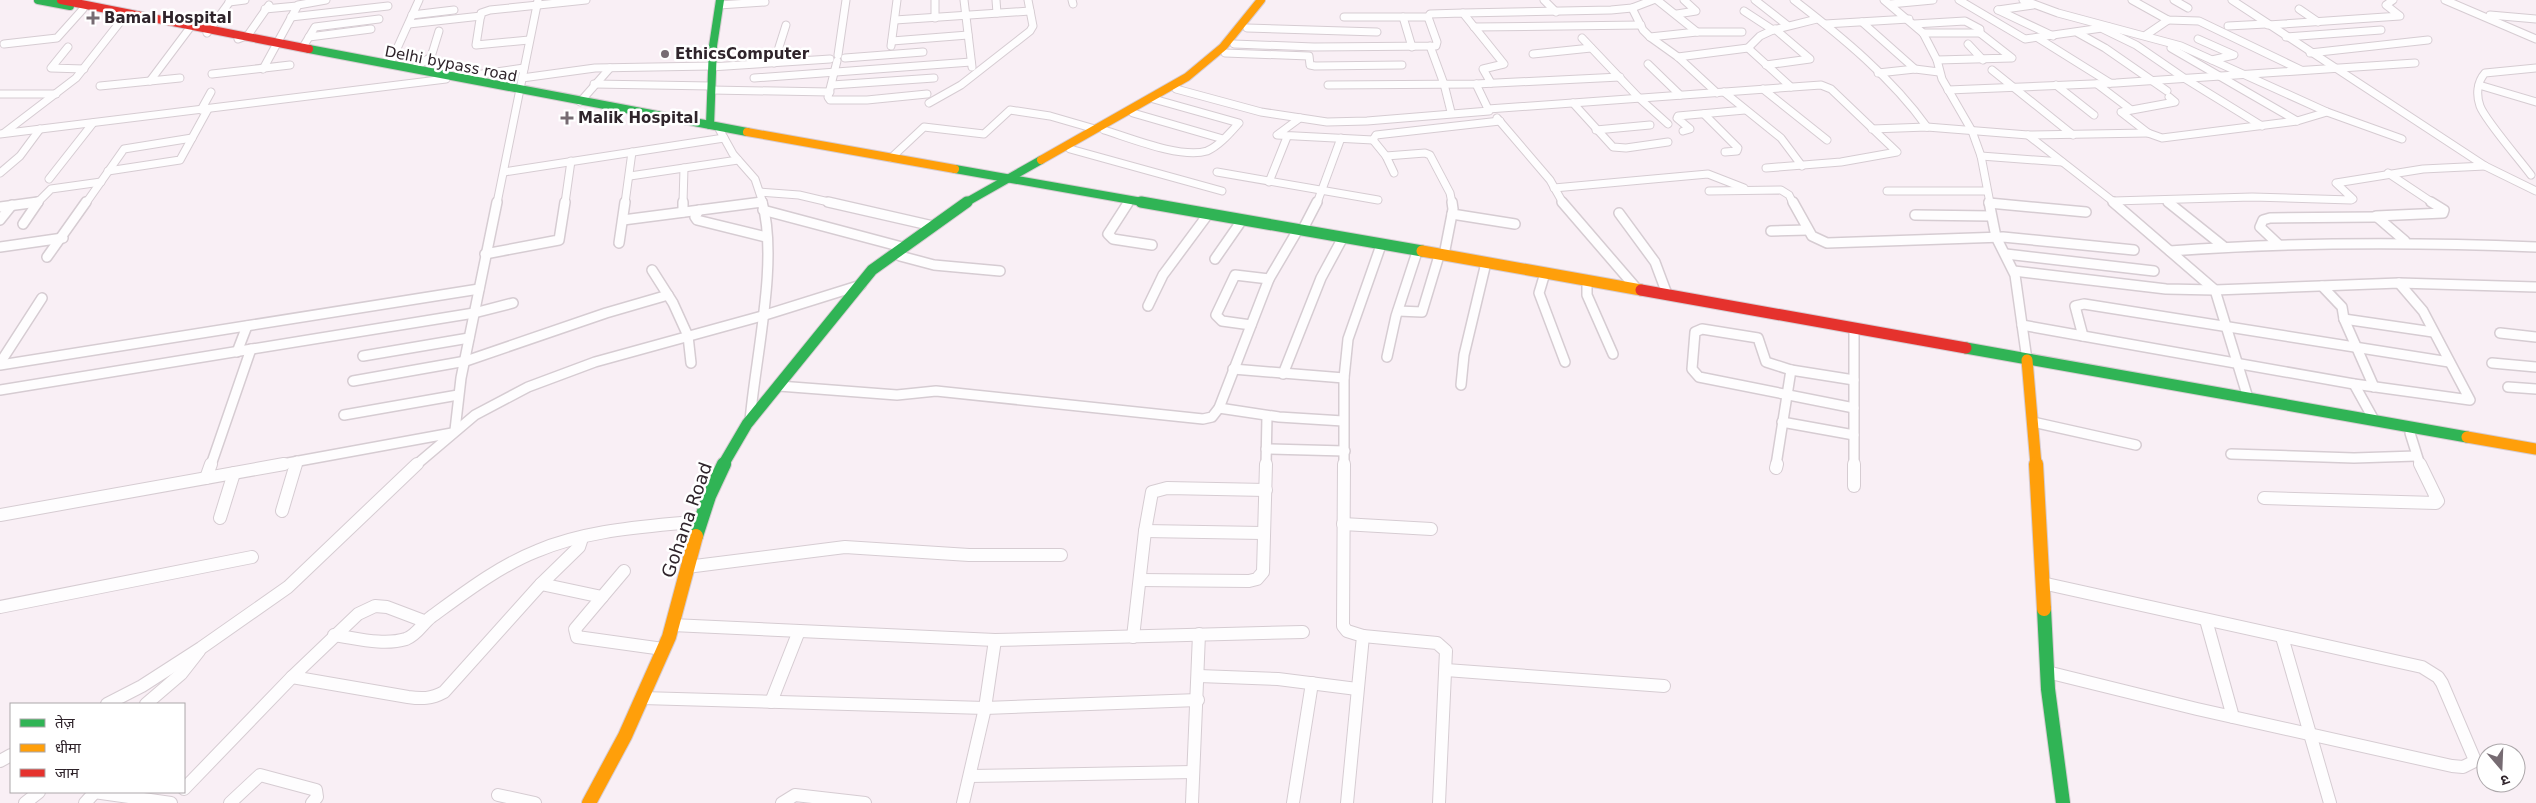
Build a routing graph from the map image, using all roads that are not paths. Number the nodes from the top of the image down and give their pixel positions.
1 (38, 0) edge
2 (61, 0) edge
3 (245, 0) edge
4 (326, 0) edge
5 (419, 0) edge
6 (586, 0) edge
7 (846, 0) edge
8 (897, 0) edge
9 (935, 0) edge
10 (964, 0) edge
11 (996, 0) edge
12 (1028, 0) edge
13 (1261, 0) edge
14 (1268, 0) edge
15 (1544, 0) edge
16 (1653, 0) edge
17 (1657, 0) edge
18 (1684, 0) edge
19 (1755, 0) edge
20 (1794, 0) edge
21 (1884, 0) edge
22 (1933, 0) edge
23 (1959, 0) edge
24 (2023, 0) edge
25 (2132, 0) edge
26 (2174, 0) edge
27 (2232, 0) edge
28 (2393, 0) edge
29 (2446, 0) edge
30 (230, 1) edge
31 (720, 2) edge
32 (765, 2) dead end
33 (537, 3) edge
34 (1890, 4) junction
35 (87, 5) edge
36 (2035, 5) junction
37 (297, 6) junction
38 (388, 6) dead end
39 (1632, 8) junction
40 (2188, 8) dead end
41 (2299, 9) dead end
42 (454, 10) dead end
43 (1998, 10) junction
44 (1030, 11) junction
45 (1744, 11) dead end
46 (1556, 12) junction
47 (1980, 12) junction
48 (997, 13) junction
49 (1463, 13) junction
50 (1678, 14) junction
51 (2482, 14) junction
52 (122, 15) junction
53 (412, 15) junction
54 (481, 16) junction
55 (966, 16) junction
56 (291, 17) junction
57 (1344, 17) dead end
58 (1403, 17) junction
59 (1428, 17) junction
60 (935, 18) junction
61 (378, 19) dead end
62 (1817, 19) junction
63 (2536, 19) edge
64 (895, 20) junction
65 (2168, 20) junction
66 (1862, 22) junction
67 (1911, 22) junction
68 (2318, 22) junction
69 (409, 24) junction
70 (1826, 24) junction
71 (2267, 24) junction
72 (786, 25) dead end
73 (1641, 25) junction
74 (1787, 25) junction
75 (2112, 26) junction
76 (2228, 26) dead end
77 (186, 27) junction
78 (371, 28) dead end
79 (1247, 28) junction
80 (1474, 28) junction
81 (2103, 29) junction
82 (1774, 30) junction
83 (2382, 30) dead end
84 (209, 31) junction
85 (439, 31) dead end
86 (1377, 32) dead end
87 (1697, 32) junction
88 (1742, 32) dead end
89 (1923, 33) junction
90 (1980, 33) junction
91 (2078, 33) junction
92 (968, 35) junction
93 (2053, 36) junction
94 (2150, 36) junction
95 (243, 37) junction
96 (1650, 37) junction
97 (2286, 37) junction
98 (1582, 38) dead end
99 (2038, 38) junction
100 (2198, 39) dead end
101 (2536, 39) edge
102 (529, 40) junction
103 (2428, 40) dead end
104 (892, 41) junction
105 (306, 42) junction
106 (4, 44) dead end
107 (276, 44) junction
108 (1234, 44) junction
109 (1968, 44) dead end
110 (1430, 46) junction
111 (68, 47) dead end
112 (1412, 47) junction
113 (1592, 48) junction
114 (1748, 48) junction
115 (923, 52) dead end
116 (1225, 53) junction
117 (2310, 53) junction
118 (890, 54) junction
119 (1533, 54) dead end
120 (1678, 57) junction
121 (835, 58) junction
122 (1937, 60) junction
123 (1983, 60) junction
124 (2212, 60) junction
125 (971, 62) junction
126 (774, 63) junction
127 (2415, 63) dead end
128 (390, 64) junction
129 (1648, 64) dead end
130 (290, 65) dead end
131 (1402, 65) dead end
132 (1766, 65) junction
133 (711, 67) junction
134 (414, 68) junction
135 (524, 68) junction
136 (610, 68) junction
137 (2333, 68) junction
138 (2536, 68) edge
139 (84, 69) junction
140 (263, 69) junction
141 (1915, 69) junction
142 (1992, 70) dead end
143 (2301, 70) junction
144 (834, 72) junction
145 (1939, 72) junction
146 (1878, 73) junction
147 (212, 74) dead end
148 (2243, 74) junction
149 (973, 76) junction
150 (2218, 76) junction
151 (461, 77) junction
152 (1620, 77) junction
153 (180, 78) dead end
154 (754, 78) dead end
155 (934, 78) dead end
156 (2184, 78) junction
157 (446, 79) junction
158 (2151, 80) junction
159 (150, 81) junction
160 (869, 82) junction
161 (1491, 83) junction
162 (2110, 83) junction
163 (594, 84) junction
164 (1328, 84) dead end
165 (1444, 84) junction
166 (1476, 84) junction
167 (2097, 84) junction
168 (2056, 85) junction
169 (2479, 85) junction
170 (100, 86) dead end
171 (520, 86) junction
172 (1791, 87) junction
173 (711, 88) junction
174 (831, 88) junction
175 (2012, 88) junction
176 (1176, 89) junction
177 (1763, 89) junction
178 (1948, 90) junction
179 (211, 92) dead end
180 (1720, 92) junction
181 (0, 94) edge
182 (56, 94) junction
183 (927, 94) dead end
184 (1680, 95) junction
185 (1640, 98) junction
186 (1154, 99) junction
187 (867, 100) junction
188 (580, 102) junction
189 (2536, 102) edge
190 (929, 103) dead end
191 (1573, 103) junction
192 (205, 109) junction
193 (2130, 109) junction
194 (1489, 110) junction
195 (1744, 110) junction
196 (1451, 112) junction
197 (2327, 112) junction
198 (1133, 114) junction
199 (1704, 114) junction
200 (2094, 115) dead end
201 (1300, 118) junction
202 (1500, 121) junction
203 (2297, 121) junction
204 (93, 123) junction
205 (1668, 124) dead end
206 (1650, 125) dead end
207 (714, 126) junction
208 (2262, 126) junction
209 (1926, 127) junction
210 (1100, 129) junction
211 (1872, 129) junction
212 (40, 130) junction
213 (1596, 130) junction
214 (1683, 131) dead end
215 (1972, 131) junction
216 (2148, 133) junction
217 (1, 134) edge
218 (2028, 135) junction
219 (2073, 135) junction
220 (1287, 137) junction
221 (192, 138) junction
222 (724, 138) junction
223 (1341, 138) junction
224 (1223, 139) junction
225 (2402, 139) dead end
226 (1373, 140) junction
227 (1827, 140) dead end
228 (1668, 142) dead end
229 (1070, 149) junction
230 (632, 152) junction
231 (1725, 152) dead end
232 (1386, 156) junction
233 (1981, 156) junction
234 (891, 158) junction
235 (738, 160) junction
236 (571, 161) junction
237 (2063, 162) junction
238 (1802, 166) junction
239 (2485, 166) junction
240 (684, 168) junction
241 (1766, 168) dead end
242 (108, 170) junction
243 (504, 172) junction
244 (1217, 172) dead end
245 (0, 173) edge
246 (1394, 173) dead end
247 (2388, 173) junction
248 (2534, 175) edge
249 (630, 176) junction
250 (49, 179) dead end
251 (1012, 180) junction
252 (2516, 181) junction
253 (101, 182) junction
254 (1269, 182) junction
255 (1554, 188) junction
256 (1747, 189) junction
257 (1222, 191) dead end
258 (1323, 191) junction
259 (1710, 191) dead end
260 (1887, 191) dead end
261 (1987, 191) junction
262 (2536, 191) edge
263 (760, 192) junction
264 (1378, 200) dead end
265 (2166, 200) junction
266 (2113, 201) junction
267 (38, 202) junction
268 (1128, 203) junction
269 (1989, 203) junction
270 (12, 205) junction
271 (763, 206) junction
272 (0, 207) edge
273 (699, 210) junction
274 (683, 212) junction
275 (2086, 212) dead end
276 (1619, 213) dead end
277 (1452, 214) junction
278 (1915, 215) dead end
279 (1991, 216) junction
280 (1206, 217) junction
281 (2375, 217) junction
282 (0, 220) edge
283 (623, 220) junction
284 (1240, 223) junction
285 (23, 224) dead end
286 (1515, 224) dead end
287 (933, 226) junction
288 (1808, 230) junction
289 (1300, 231) junction
290 (1771, 231) dead end
291 (766, 237) junction
292 (1996, 237) junction
293 (63, 238) junction
294 (1342, 241) junction
295 (2405, 241) junction
296 (619, 243) dead end
297 (2278, 244) junction
298 (1152, 245) dead end
299 (2224, 246) junction
300 (0, 247) edge
301 (2536, 247) edge
302 (1380, 248) junction
303 (2134, 250) dead end
304 (901, 251) junction
305 (2170, 251) junction
306 (485, 254) junction
307 (2006, 254) junction
308 (1416, 255) junction
309 (47, 257) dead end
310 (1441, 257) junction
311 (1216, 259) dead end
312 (1485, 267) junction
313 (652, 270) dead end
314 (1000, 271) dead end
315 (2014, 271) junction
316 (2154, 271) dead end
317 (1544, 275) junction
318 (1269, 279) junction
319 (865, 281) junction
320 (2399, 283) junction
321 (1587, 286) junction
322 (2322, 286) junction
323 (2536, 287) edge
324 (479, 289) junction
325 (1621, 289) junction
326 (1637, 289) junction
327 (2215, 290) junction
328 (1666, 294) junction
329 (668, 296) junction
330 (42, 298) dead end
331 (513, 303) dead end
332 (1148, 306) dead end
333 (1398, 311) junction
334 (474, 313) junction
335 (762, 316) junction
336 (2344, 318) junction
337 (2022, 324) junction
338 (1251, 325) junction
339 (247, 326) junction
340 (2226, 326) junction
341 (1853, 331) junction
342 (2433, 332) junction
343 (2500, 333) dead end
344 (688, 336) junction
345 (2083, 336) junction
346 (2536, 337) edge
347 (469, 338) junction
348 (2357, 348) junction
349 (252, 349) junction
350 (237, 352) junction
351 (1613, 354) dead end
352 (363, 356) dead end
353 (1387, 357) dead end
354 (466, 361) junction
355 (691, 362) dead end
356 (1565, 362) dead end
357 (2028, 362) junction
358 (2237, 362) junction
359 (2449, 362) junction
360 (2492, 363) dead end
361 (0, 364) edge
362 (2536, 367) edge
363 (1233, 369) junction
364 (1791, 370) junction
365 (1283, 374) junction
366 (1344, 378) junction
367 (1854, 380) junction
368 (353, 381) dead end
369 (2354, 384) junction
370 (1461, 385) dead end
371 (779, 386) junction
372 (2374, 387) junction
373 (2508, 387) dead end
374 (2536, 389) edge
375 (0, 390) edge
376 (1786, 394) junction
377 (458, 395) junction
378 (2248, 398) junction
379 (1219, 408) junction
380 (1854, 408) junction
381 (344, 416) dead end
382 (1267, 416) junction
383 (2374, 420) junction
384 (750, 421) junction
385 (1344, 421) junction
386 (1782, 422) junction
387 (2032, 422) junction
388 (454, 432) junction
389 (2410, 433) junction
390 (1854, 435) junction
391 (2136, 445) dead end
392 (1266, 449) junction
393 (2536, 449) edge
394 (1345, 451) junction
395 (2231, 454) dead end
396 (2536, 455) edge
397 (2416, 456) junction
398 (297, 461) junction
399 (1776, 468) dead end
400 (234, 473) junction
401 (206, 478) junction
402 (1854, 486) dead end
403 (1266, 490) junction
404 (2264, 498) dead end
405 (282, 511) dead end
406 (0, 515) edge
407 (220, 518) dead end
408 (701, 521) junction
409 (1343, 524) junction
410 (1431, 528) dead end
411 (1145, 531) junction
412 (1262, 533) junction
413 (582, 538) junction
414 (1062, 555) dead end
415 (252, 557) dead end
416 (687, 567) junction
417 (624, 571) dead end
418 (1140, 580) junction
419 (2042, 583) junction
420 (541, 584) junction
421 (602, 597) junction
422 (0, 607) edge
423 (2206, 620) junction
424 (424, 621) junction
425 (672, 625) junction
426 (799, 631) junction
427 (1303, 632) dead end
428 (1199, 634) junction
429 (334, 635) junction
430 (1363, 636) junction
431 (1134, 637) junction
432 (2282, 637) junction
433 (995, 640) junction
434 (200, 648) junction
435 (663, 649) junction
436 (1446, 670) junction
437 (2047, 672) junction
438 (292, 676) junction
439 (1199, 676) junction
440 (1312, 683) junction
441 (1664, 686) dead end
442 (1357, 688) junction
443 (642, 698) junction
444 (1198, 700) junction
445 (772, 702) junction
446 (109, 703) edge
447 (147, 703) edge
448 (986, 708) junction
449 (2233, 717) junction
450 (2308, 733) junction
451 (1192, 772) junction
452 (970, 776) junction
453 (185, 788) edge
454 (38, 793) edge
455 (93, 793) edge
456 (101, 793) edge
457 (180, 793) edge
458 (498, 795) dead end
459 (25, 803) edge
460 (85, 803) edge
461 (171, 803) edge
462 (230, 803) edge
463 (312, 803) edge
464 (536, 803) edge
465 (589, 803) edge
466 (782, 803) edge
467 (865, 803) edge
468 (963, 803) edge
469 (1192, 803) edge
470 (1294, 803) edge
471 (1347, 803) edge
472 (1440, 803) edge
473 (2063, 803) edge
474 (2330, 803) edge

1 - 35 main road, Delhi bypass road
2 - 35 main road, Delhi bypass road
3 - 30 street
4 - 37 street
5 - 53 street
6 - 33 street
7 - 121 street
8 - 64 street
9 - 60 street
10 - 55 street
11 - 48 street
12 - 44 street
13 - 186 main road
14 - 79 main road
15 - 46 street
16 - 39 street
17 - 50 street
18 - 50 street
19 - 74 street
20 - 62 street
21 - 34 street
22 - 34 street
23 - 47 street
24 - 36 street
25 - 65 street
26 - 40 street
27 - 71 street
28 - 68 street
29 - 51 street
30 - 84 street
31 - 32 street
31 - 133 main road
33 - 54 street
33 - 102 street
34 - 67 street
35 - 52 main road, Delhi bypass road
35 - 106 street
36 - 43 street
36 - 75 street
37 - 56 street
37 - 95 street
38 - 56 street
39 - 46 street
39 - 73 street
41 - 68 street
42 - 53 street
43 - 47 street
43 - 93 street
44 - 48 street
44 - 149 street
45 - 82 street
46 - 49 street
47 - 99 street
48 - 55 street
49 - 59 street
49 - 80 street
50 - 87 street
51 - 63 street
51 - 101 street
52 - 77 main road, Delhi bypass road
52 - 139 street
53 - 69 street
54 - 69 street
54 - 102 street
55 - 60 street
55 - 92 street
56 - 107 street
57 - 58 street
58 - 59 street
58 - 112 street
59 - 110 street
60 - 64 street
61 - 105 street
62 - 70 street
62 - 74 street
64 - 104 street
65 - 94 street
65 - 143 street
66 - 67 street
66 - 70 street
66 - 141 street
67 - 89 street
67 - 90 street
68 - 71 street
69 - 128 street
70 - 146 street
71 - 76 street
71 - 97 street
72 - 126 street
73 - 80 street
73 - 96 street
74 - 82 street
75 - 81 street
75 - 94 street
77 - 84 main road, Delhi bypass road
77 - 159 street
78 - 105 street
79 - 86 street
79 - 108 main road
80 - 161 street
81 - 91 street
81 - 156 street
82 - 114 street
82 - 132 street
83 - 97 street
84 - 95 main road, Delhi bypass road
85 - 134 street
87 - 88 street
87 - 96 street
89 - 90 street
89 - 122 street
90 - 123 street
91 - 93 street
91 - 158 street
92 - 104 street
92 - 125 street
93 - 99 street
94 - 124 street
94 - 150 street
95 - 107 main road, Delhi bypass road
96 - 120 street
97 - 117 street
98 - 113 street
99 - 162 street
100 - 124 street
102 - 135 street
103 - 117 street
104 - 118 street
105 - 107 main road, Delhi bypass road
105 - 128 main road, Delhi bypass road
107 - 140 street
107 - 157 main road, Delhi bypass road
108 - 112 street
108 - 116 main road
109 - 123 street
110 - 112 street
110 - 165 street
111 - 139 street
113 - 119 street
113 - 152 street
114 - 120 street
114 - 132 street
115 - 118 street
116 - 131 street
116 - 176 main road
117 - 137 street
118 - 121 street
120 - 180 street
121 - 126 street
121 - 144 street
122 - 123 street
122 - 145 street
124 - 148 street
125 - 144 street
125 - 149 street
126 - 133 street
127 - 137 street
128 - 134 main road, Delhi bypass road
129 - 184 street
130 - 140 street
132 - 172 street
133 - 136 street
133 - 173 main road
134 - 151 main road, Delhi bypass road
135 - 151 street
135 - 171 street
136 - 163 street
136 - 171 street
137 - 143 street
137 - 239 street
138 - 169 street
139 - 182 street
140 - 147 street
141 - 145 street
141 - 146 street
142 - 175 street
143 - 148 street
144 - 154 street
144 - 174 street
145 - 178 street
146 - 209 street
148 - 150 street
148 - 197 street
149 - 190 street
150 - 156 street
150 - 203 street
151 - 171 main road, Delhi bypass road
152 - 161 street
152 - 185 street
153 - 159 street
155 - 160 street
156 - 158 street
156 - 208 street
157 - 171 main road, Delhi bypass road
157 - 192 street
158 - 162 street
158 - 193 street
159 - 170 street
160 - 174 street
160 - 187 street
161 - 166 street
162 - 167 street
163 - 173 street
163 - 188 street
164 - 165 street
165 - 166 street
165 - 196 street
166 - 194 street
167 - 168 street
167 - 193 street
168 - 175 street
168 - 200 street
169 - 189 street
169 - 248 street
171 - 188 main road, Delhi bypass road
171 - 243 street
172 - 177 street
172 - 211 street
173 - 174 street
173 - 207 main road
174 - 187 street
175 - 178 street
175 - 219 street
176 - 186 main road
176 - 201 street
177 - 180 street
177 - 227 street
178 - 215 street
179 - 192 street
180 - 184 street
180 - 195 street
181 - 182 street
182 - 217 street
183 - 187 street
184 - 185 street
185 - 191 street
185 - 205 street
186 - 198 main road
186 - 210 main road
186 - 224 street
188 - 207 main road, Delhi bypass road
191 - 194 street
191 - 213 street
192 - 204 street
192 - 221 street
193 - 216 street
194 - 196 street
194 - 202 street
195 - 199 street
195 - 238 street
196 - 201 street
197 - 203 street
197 - 225 street
198 - 210 main road
198 - 224 street
199 - 214 street
199 - 231 street
201 - 220 street
202 - 226 street
202 - 255 street
203 - 208 street
204 - 212 street
204 - 250 street
206 - 213 street
207 - 222 street
207 - 234 main road, Delhi bypass road
208 - 216 street
209 - 211 street
209 - 215 street
210 - 224 street
210 - 229 main road
210 - 234 street
210 - 251 main road
211 - 238 street
212 - 217 street
212 - 245 street
213 - 228 street
215 - 218 street
215 - 233 street
216 - 219 street
218 - 219 street
218 - 237 street
220 - 223 street
220 - 254 street
221 - 242 street
221 - 242 street
222 - 230 street
222 - 235 street
223 - 226 street
223 - 258 street
226 - 232 street
229 - 251 main road
229 - 257 street
230 - 236 street
230 - 249 street
232 - 246 street
232 - 277 street
233 - 237 street
233 - 261 street
234 - 251 main road, Delhi bypass road
235 - 240 street
235 - 263 street
236 - 243 street
236 - 306 street
237 - 266 street
238 - 241 street
239 - 247 street
239 - 252 street
240 - 249 street
240 - 274 street
242 - 253 street
243 - 306 street
244 - 254 street
247 - 265 street
247 - 281 street
248 - 252 street
249 - 283 street
251 - 268 main road
251 - 287 main road
251 - 289 main road
251 - 304 main road
252 - 262 street
253 - 267 street
253 - 293 street
254 - 258 street
255 - 256 street
255 - 326 street
256 - 259 street
256 - 288 street
258 - 264 street
258 - 289 street
260 - 261 street
261 - 269 street
263 - 271 street
263 - 287 street
265 - 266 street
265 - 299 street
266 - 305 street
267 - 270 street
267 - 285 street
268 - 280 main road
268 - 298 street
269 - 275 street
269 - 279 street
270 - 272 street
270 - 282 street
271 - 273 street
271 - 291 street
271 - 304 street
273 - 274 street
273 - 291 street
274 - 283 street
276 - 328 street
277 - 286 street
277 - 310 street
278 - 279 street
279 - 292 street
280 - 284 main road
280 - 332 street
281 - 295 street
281 - 297 street
283 - 296 street
284 - 289 main road
284 - 311 street
287 - 304 main road
288 - 290 street
288 - 292 street
289 - 294 main road
289 - 310 main road
289 - 318 street
291 - 335 street
292 - 303 street
292 - 307 street
293 - 300 street
293 - 309 street
294 - 302 main road
294 - 365 street
295 - 297 street
295 - 301 street
297 - 299 street
299 - 305 street
302 - 308 main road
302 - 366 street
304 - 314 street
304 - 319 main road, Gohana Road
305 - 327 street
306 - 324 street
307 - 315 street
307 - 316 street
308 - 310 main road
308 - 333 street
310 - 312 main road
310 - 317 main road
310 - 333 street
312 - 317 main road
312 - 370 street
313 - 329 street
315 - 327 street
315 - 337 street
317 - 321 main road
317 - 325 main road
317 - 356 street
318 - 338 street
318 - 338 street
319 - 335 street
319 - 371 main road, Gohana Road
320 - 322 street
320 - 323 street
320 - 342 street
321 - 325 main road
321 - 351 street
322 - 327 street
322 - 336 street
324 - 334 street
324 - 339 street
325 - 326 main road
325 - 341 main road
326 - 328 main road
327 - 340 street
328 - 341 main road
329 - 344 street
329 - 354 street
330 - 361 street
331 - 334 street
333 - 353 street
334 - 347 street
334 - 349 street
335 - 344 street
335 - 384 street
336 - 342 street
336 - 348 street
337 - 345 street
337 - 357 street
338 - 363 street
339 - 350 street
339 - 361 street
340 - 345 street
340 - 348 street
340 - 358 street
341 - 357 main road
341 - 367 street
342 - 359 street
343 - 346 street
344 - 355 street
344 - 388 street
345 - 358 street
347 - 352 street
347 - 354 street
348 - 359 street
348 - 372 street
349 - 350 street
349 - 401 street
350 - 375 street
354 - 368 street
354 - 377 street
357 - 378 main road
357 - 387 main road
357 - 389 main road
358 - 369 street
358 - 378 street
359 - 372 street
360 - 362 street
363 - 365 street
363 - 379 street
364 - 367 street
364 - 376 street
364 - 376 street
365 - 366 street
366 - 385 street
367 - 380 street
369 - 372 street
369 - 383 street
371 - 379 street
371 - 384 main road, Gohana Road
373 - 374 street
376 - 380 street
376 - 386 street
377 - 381 street
377 - 388 street
378 - 383 main road
379 - 382 street
380 - 390 street
382 - 385 street
382 - 392 street
383 - 393 main road
384 - 408 main road, Gohana Road
385 - 394 street
386 - 390 street
386 - 399 street
387 - 391 street
387 - 419 main road
388 - 398 street
388 - 434 street
389 - 396 main road
389 - 397 street
390 - 402 street
392 - 394 street
392 - 403 street
394 - 409 street
395 - 397 street
397 - 404 street
398 - 400 street
398 - 405 street
400 - 401 street
400 - 407 street
401 - 406 street
403 - 411 street
403 - 412 street
408 - 413 street
408 - 416 main road, Gohana Road
409 - 410 street
409 - 430 street
411 - 412 street
411 - 418 street
412 - 418 street
413 - 420 street
413 - 424 street
414 - 416 street
415 - 422 street
416 - 425 main road, Gohana Road
417 - 421 street
418 - 431 street
419 - 423 street
419 - 437 main road
420 - 421 street
420 - 438 street
421 - 435 street
423 - 432 street
423 - 449 street
424 - 429 street
424 - 429 street
425 - 426 street
425 - 435 main road, Gohana Road
426 - 433 street
426 - 445 street
427 - 428 street
428 - 431 street
428 - 439 street
429 - 438 street
430 - 436 street
430 - 442 street
431 - 433 street
432 - 450 street
432 - 450 street
433 - 448 street
434 - 446 street
434 - 447 street
435 - 443 main road, Gohana Road
436 - 441 street
436 - 472 street
437 - 449 street
437 - 473 main road
438 - 453 street
439 - 440 street
439 - 444 street
440 - 442 street
440 - 470 street
442 - 471 street
443 - 445 street
443 - 465 main road, Gohana Road
444 - 448 street
444 - 451 street
445 - 448 street
448 - 452 street
449 - 450 street
450 - 474 street
451 - 452 street
451 - 469 street
452 - 468 street
454 - 459 street
455 - 460 street
456 - 461 street
457 - 461 street
458 - 464 street
462 - 463 street
466 - 467 street

